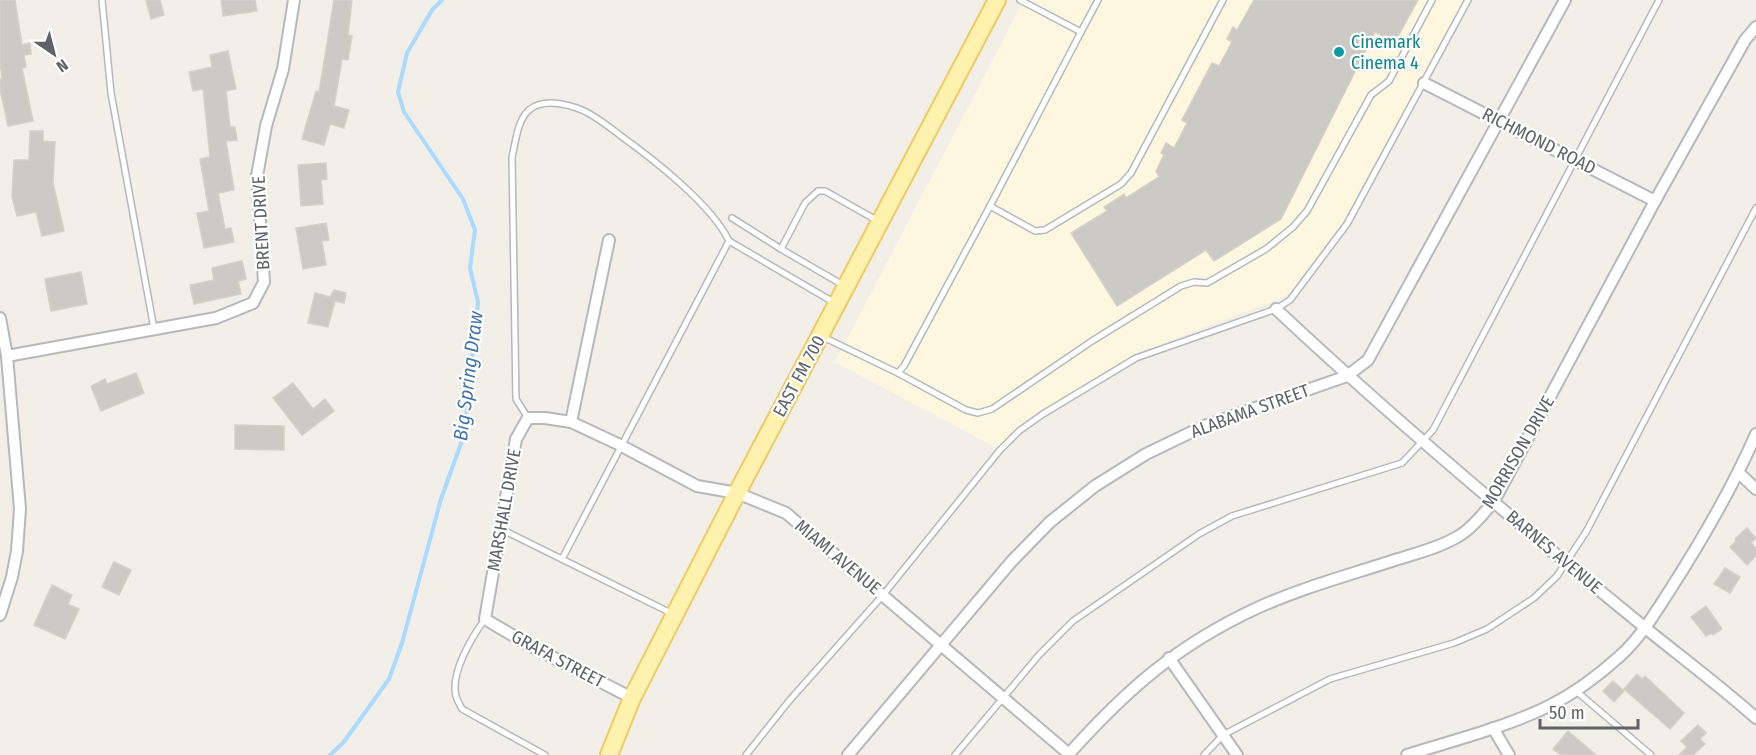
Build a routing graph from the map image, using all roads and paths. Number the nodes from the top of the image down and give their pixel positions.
1 (102, 0) edge
2 (294, 0) edge
3 (997, 0) edge
4 (1020, 0) edge
5 (1098, 0) edge
6 (1223, 0) edge
7 (1432, 0) edge
8 (1468, 0) edge
9 (1565, 0) edge
10 (1659, 0) edge
11 (1756, 27) edge
12 (1081, 32) junction
13 (1424, 83) junction
14 (1498, 120) junction
15 (1575, 159) junction
16 (1655, 201) junction
17 (990, 206) junction
18 (1756, 208) edge
19 (732, 219) dead end
20 (880, 222) junction
21 (609, 240) dead end
22 (729, 241) junction
23 (781, 249) junction
24 (846, 287) junction
25 (837, 303) junction
26 (1276, 309) junction
27 (0, 318) edge
28 (154, 329) junction
29 (820, 336) junction
30 (7, 356) junction
31 (898, 373) junction
32 (1347, 376) junction
33 (528, 418) junction
34 (571, 422) junction
35 (1756, 434) edge
36 (1423, 441) junction
37 (621, 446) junction
38 (1739, 473) junction
39 (1756, 489) edge
40 (737, 493) junction
41 (1494, 501) junction
42 (501, 529) junction
43 (562, 559) junction
44 (1566, 562) junction
45 (883, 595) junction
46 (0, 615) edge
47 (675, 615) junction
48 (485, 619) junction
49 (1645, 628) junction
50 (942, 644) junction
51 (1169, 658) junction
52 (1575, 690) junction
53 (632, 698) junction
54 (1004, 698) junction
55 (1756, 718) edge
56 (1493, 728) junction
57 (1223, 735) junction
58 (1069, 754) edge
59 (545, 755) edge
60 (609, 755) edge
61 (746, 755) edge
62 (848, 755) edge
63 (955, 755) edge
64 (1204, 755) edge
65 (1237, 755) edge
66 (1407, 755) edge
67 (1509, 755) edge
68 (1651, 755) edge

1 - 28 lane
2 - 28 street, BRENT DRIVE
3 - 20 main road, EAST FM 700
4 - 12 lane
5 - 12 lane
6 - 17 lane
7 - 31 lane
8 - 13 lane
9 - 14 street, ALABAMA STREET
10 - 15 lane
11 - 16 street, MORRISON DRIVE
12 - 17 lane
13 - 14 street, RICHMOND ROAD
13 - 26 lane
14 - 15 street, RICHMOND ROAD
14 - 32 street, ALABAMA STREET
15 - 16 street, RICHMOND ROAD
15 - 36 lane
16 - 41 street, MORRISON DRIVE
17 - 31 lane
18 - 44 lane
19 - 23 lane
20 - 23 lane
20 - 24 main road, EAST FM 700
21 - 34 street
22 - 25 lane
22 - 33 lane
22 - 37 lane
23 - 24 lane
24 - 25 main road, EAST FM 700
25 - 29 main road, EAST FM 700
26 - 32 street, BARNES AVENUE
26 - 45 lane
27 - 30 street
28 - 30 street, BRENT DRIVE
29 - 31 lane
29 - 40 main road, EAST FM 700
30 - 46 street
32 - 36 street, BARNES AVENUE
32 - 50 street, ALABAMA STREET
33 - 34 street
33 - 42 street, MARSHALL DRIVE
34 - 37 street, MIAMI AVENUE
35 - 38 street
36 - 41 street, BARNES AVENUE
36 - 54 lane
37 - 40 street, MIAMI AVENUE
37 - 43 lane
38 - 39 street
38 - 49 street
40 - 45 street, MIAMI AVENUE
40 - 47 main road, EAST FM 700
41 - 44 street, BARNES AVENUE
41 - 51 street, MORRISON DRIVE
42 - 43 lane
42 - 48 street, MARSHALL DRIVE
43 - 47 lane
44 - 49 street, BARNES AVENUE
44 - 57 lane
45 - 50 street, MIAMI AVENUE
45 - 61 lane
47 - 53 main road, EAST FM 700
48 - 53 street, GRAFA STREET
48 - 59 lane
49 - 52 street
49 - 55 street, BARNES AVENUE
50 - 54 street, MIAMI AVENUE
50 - 62 street, ALABAMA STREET
51 - 57 street
51 - 58 street, MORRISON DRIVE
52 - 56 street
52 - 68 lane
53 - 60 main road, EAST FM 700
54 - 58 street, MIAMI AVENUE
54 - 63 lane
56 - 66 street
56 - 67 street
57 - 64 lane
57 - 65 street

